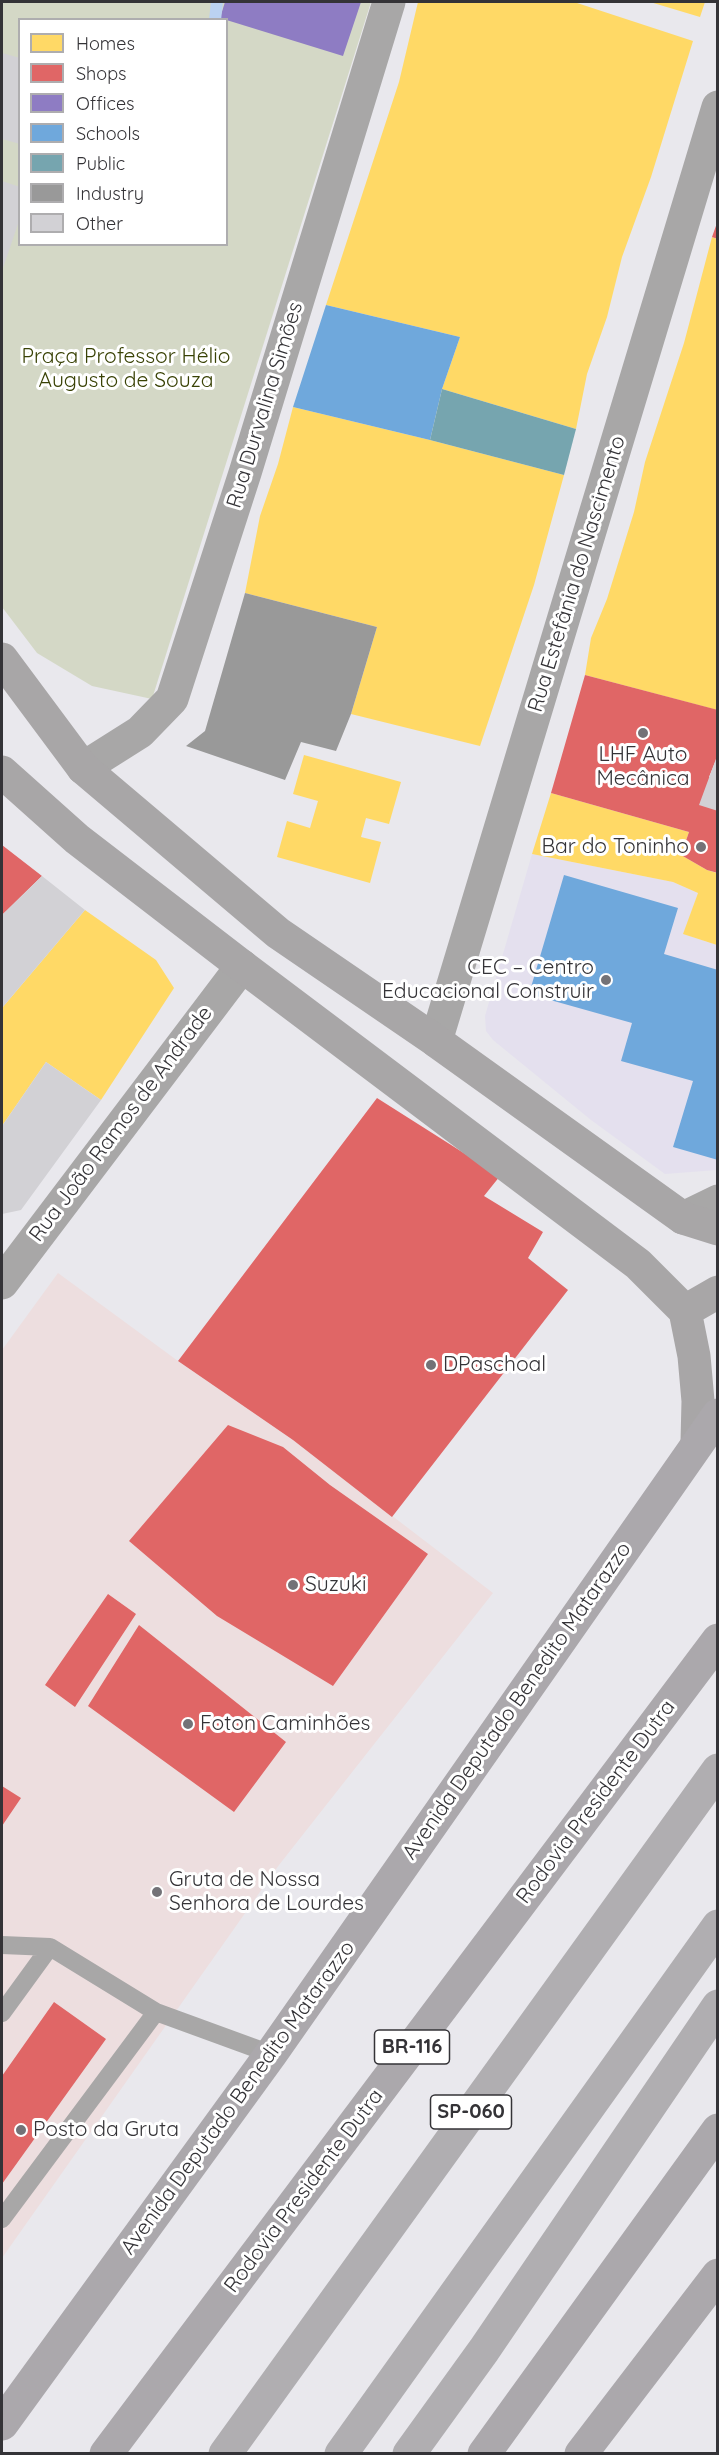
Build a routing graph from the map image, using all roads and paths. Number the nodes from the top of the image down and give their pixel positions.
1 (389, 2) edge
2 (717, 107) edge
3 (2, 659) edge
4 (83, 768) junction
5 (2, 772) edge
6 (242, 966) junction
7 (436, 1041) junction
8 (717, 1201) edge
9 (683, 1218) junction
10 (717, 1229) edge
11 (5, 1271) edge
12 (717, 1292) edge
13 (685, 1311) junction
14 (717, 1415) edge
15 (697, 1442) junction
16 (717, 1640) edge
17 (717, 1770) edge
18 (717, 1926) edge
19 (2, 1945) edge
20 (50, 1947) junction
21 (717, 2006) edge
22 (156, 2012) junction
23 (2, 2013) edge
24 (271, 2054) junction
25 (717, 2130) edge
26 (2, 2219) edge
27 (717, 2275) edge
28 (2, 2421) edge
29 (106, 2454) edge
30 (225, 2454) edge
31 (341, 2454) edge
32 (409, 2454) edge
33 (484, 2454) edge
34 (581, 2454) edge

1 - 4 street, Rua Durvalina Simões
2 - 7 street, Rua Estefânia do Nascimento
3 - 4 main road
4 - 7 main road
5 - 6 main road
6 - 11 street, Rua João Ramos de Andrade
6 - 13 main road
7 - 9 main road
8 - 9 street
9 - 10 main road
12 - 13 main road
13 - 15 main road
14 - 15 main road, Avenida Deputado Benedito Matarazzo
15 - 24 main road, Avenida Deputado Benedito Matarazzo
16 - 29 main road, Rodovia Presidente Dutra / BR-116
17 - 30 highway, SP-060
18 - 31 highway
19 - 20 lane
20 - 22 lane
20 - 23 lane
21 - 32 highway
22 - 24 lane
22 - 26 lane
24 - 28 main road, Avenida Deputado Benedito Matarazzo
25 - 33 main road
27 - 34 main road

